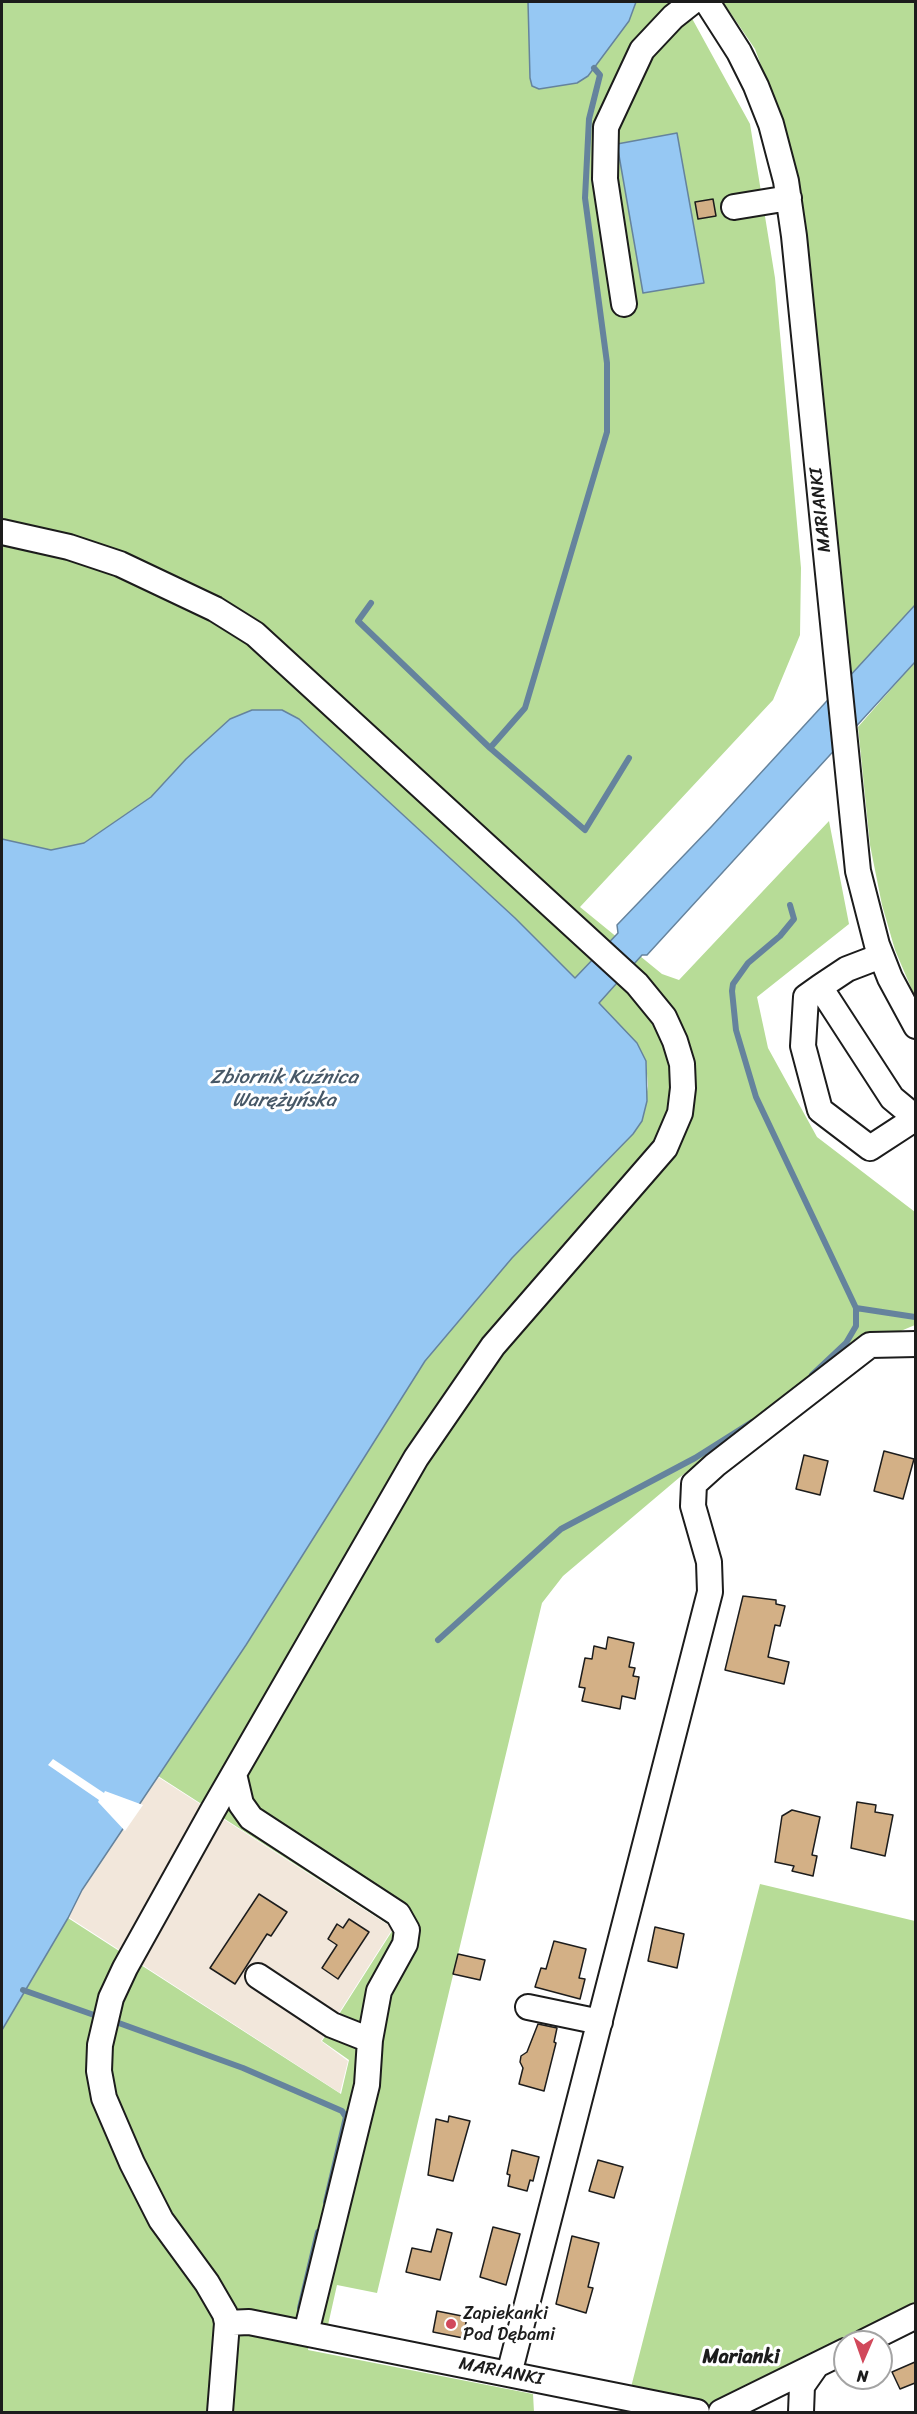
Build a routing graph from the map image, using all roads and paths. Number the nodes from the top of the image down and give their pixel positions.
1 (692, 2) edge
2 (707, 2) edge
3 (789, 198) junction
4 (734, 207) dead end
5 (624, 304) dead end
6 (2, 531) edge
7 (881, 956) junction
8 (820, 987) junction
9 (915, 1026) edge
10 (915, 1118) edge
11 (915, 1344) edge
12 (234, 1774) junction
13 (258, 1976) dead end
14 (528, 2007) dead end
15 (600, 2022) junction
16 (370, 2040) junction
17 (915, 2316) edge
18 (227, 2323) junction
19 (888, 2330) edge
20 (306, 2333) junction
21 (833, 2357) edge
22 (816, 2366) junction
23 (509, 2374) junction
24 (220, 2412) edge
25 (697, 2412) edge
26 (721, 2412) edge
27 (801, 2412) edge

1 - 5 street
2 - 3 street, MARIANKI
3 - 4 street
3 - 7 street, MARIANKI
6 - 12 street
7 - 8 street
7 - 9 street, MARIANKI
8 - 10 street
8 - 10 street
11 - 15 street
12 - 16 street
12 - 18 street
13 - 16 street
14 - 15 street
15 - 23 street
16 - 20 street
17 - 19 street
18 - 20 street, MARIANKI
18 - 24 street
20 - 23 street, MARIANKI
21 - 22 street
22 - 26 street
22 - 27 street
23 - 25 street, MARIANKI

